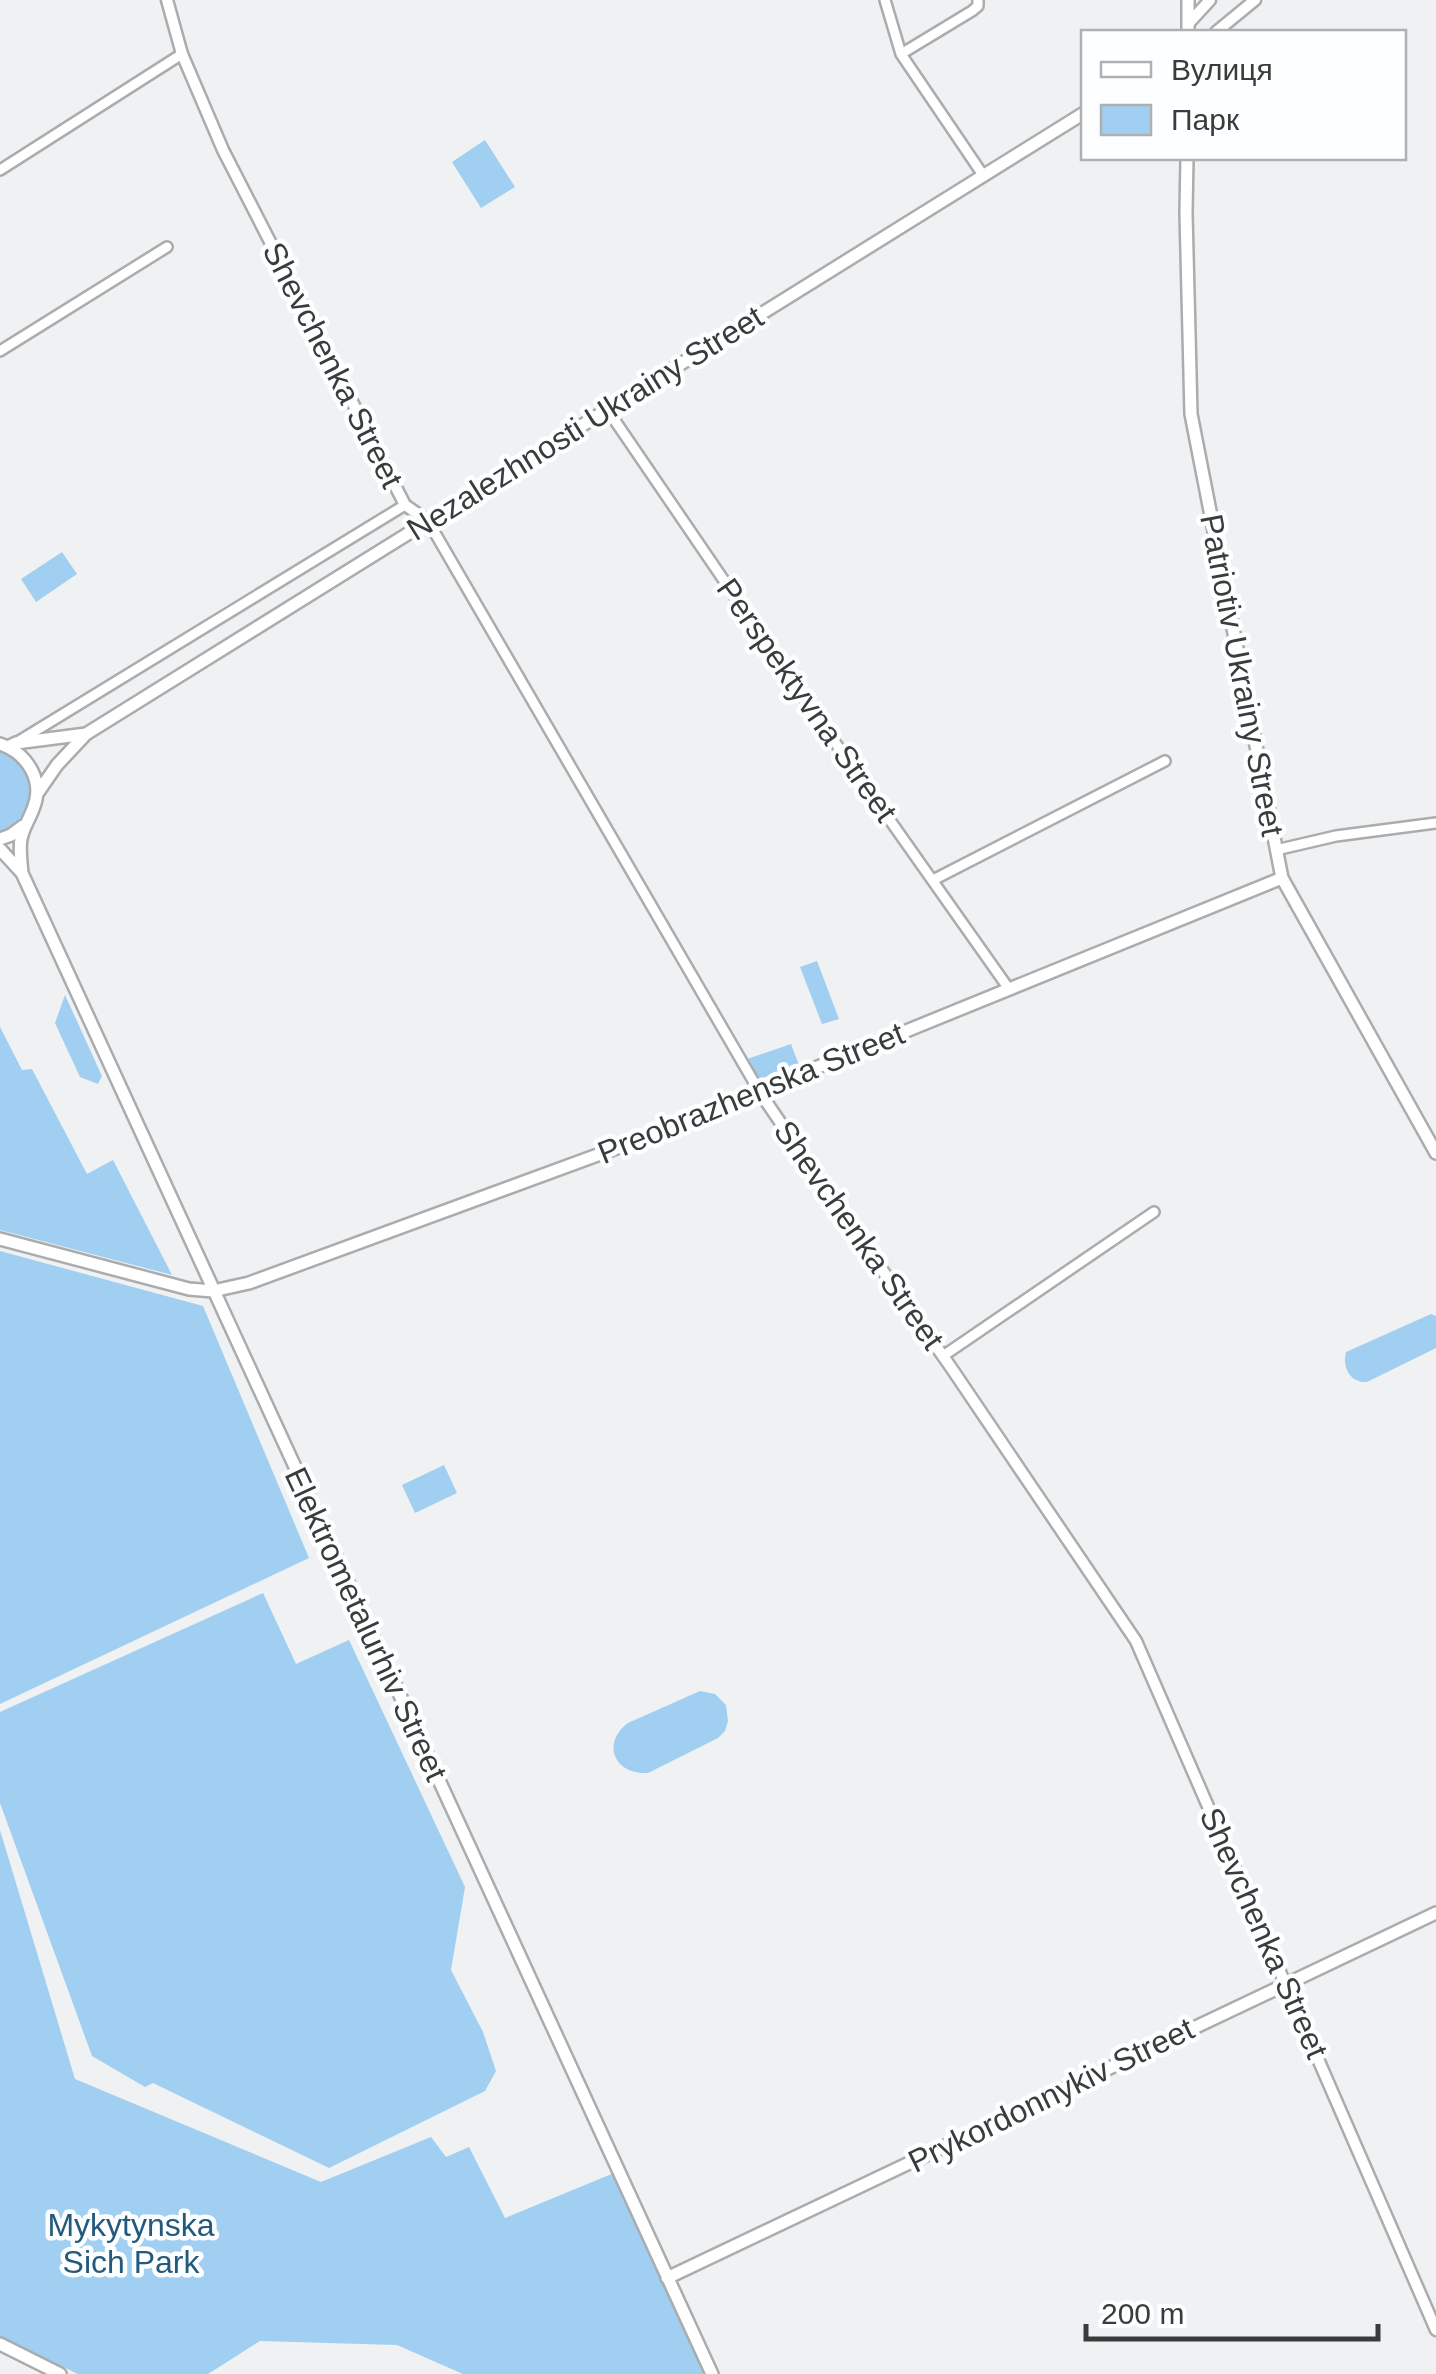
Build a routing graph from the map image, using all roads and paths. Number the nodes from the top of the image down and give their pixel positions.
1 (166, 0) edge
2 (886, 0) edge
3 (978, 0) edge
4 (1188, 0) edge
5 (1210, 0) edge
6 (1255, 0) edge
7 (1185, 30) edge
8 (1218, 30) edge
9 (182, 54) junction
10 (901, 54) junction
11 (1081, 115) edge
12 (1186, 160) edge
13 (0, 170) edge
14 (983, 175) junction
15 (168, 248) dead end
16 (0, 351) edge
17 (608, 409) junction
18 (405, 505) junction
19 (428, 521) junction
20 (86, 734) junction
21 (8, 745) edge
22 (1165, 761) dead end
23 (37, 794) junction
24 (26, 823) junction
25 (1436, 823) edge
26 (0, 838) edge
27 (0, 849) edge
28 (1276, 850) junction
29 (22, 872) junction
30 (1282, 878) junction
31 (933, 880) junction
32 (1009, 990) junction
33 (759, 1091) junction
34 (1436, 1152) edge
35 (1154, 1212) dead end
36 (0, 1240) edge
37 (212, 1291) junction
38 (943, 1356) junction
39 (1436, 1913) edge
40 (1286, 1982) junction
41 (668, 2278) junction
42 (1436, 2330) edge
43 (0, 2344) edge
44 (60, 2374) edge
45 (712, 2374) edge

1 - 9 street, Shevchenka Street
2 - 10 street
3 - 10 street
4 - 7 main road
5 - 7 street
6 - 8 street
9 - 13 street
9 - 18 street, Shevchenka Street
10 - 14 street
11 - 14 main road, Nezalezhnosti Ukrainy Street
12 - 28 main road, Patriotiv Ukrainy Street
14 - 17 main road, Nezalezhnosti Ukrainy Street
15 - 16 street
17 - 19 main road, Nezalezhnosti Ukrainy Street
17 - 31 street, Perspektyvna Street
18 - 19 street, Shevchenka Street
18 - 21 street
19 - 20 main road, Nezalezhnosti Ukrainy Street
19 - 33 street, Shevchenka Street
20 - 21 main road
20 - 23 main road, Elektrometalurhiv Street
21 - 23 main road
22 - 31 street
23 - 24 main road, Elektrometalurhiv Street
24 - 26 main road
24 - 29 main road, Elektrometalurhiv Street
25 - 28 street
27 - 29 main road, Elektrometalurhiv Street
28 - 30 main road, Patriotiv Ukrainy Street
29 - 37 main road, Elektrometalurhiv Street
30 - 32 main road, Preobrazhenska Street
30 - 34 main road, Patriotiv Ukrainy Street
31 - 32 street, Perspektyvna Street
32 - 33 main road, Preobrazhenska Street
33 - 37 main road, Preobrazhenska Street
33 - 38 street, Shevchenka Street
35 - 38 street
36 - 37 main road
37 - 41 main road, Elektrometalurhiv Street
38 - 40 street, Shevchenka Street
39 - 40 main road, Prykordonnykiv Street
40 - 41 main road, Prykordonnykiv Street
40 - 42 street, Shevchenka Street
41 - 45 main road, Elektrometalurhiv Street
43 - 44 main road

